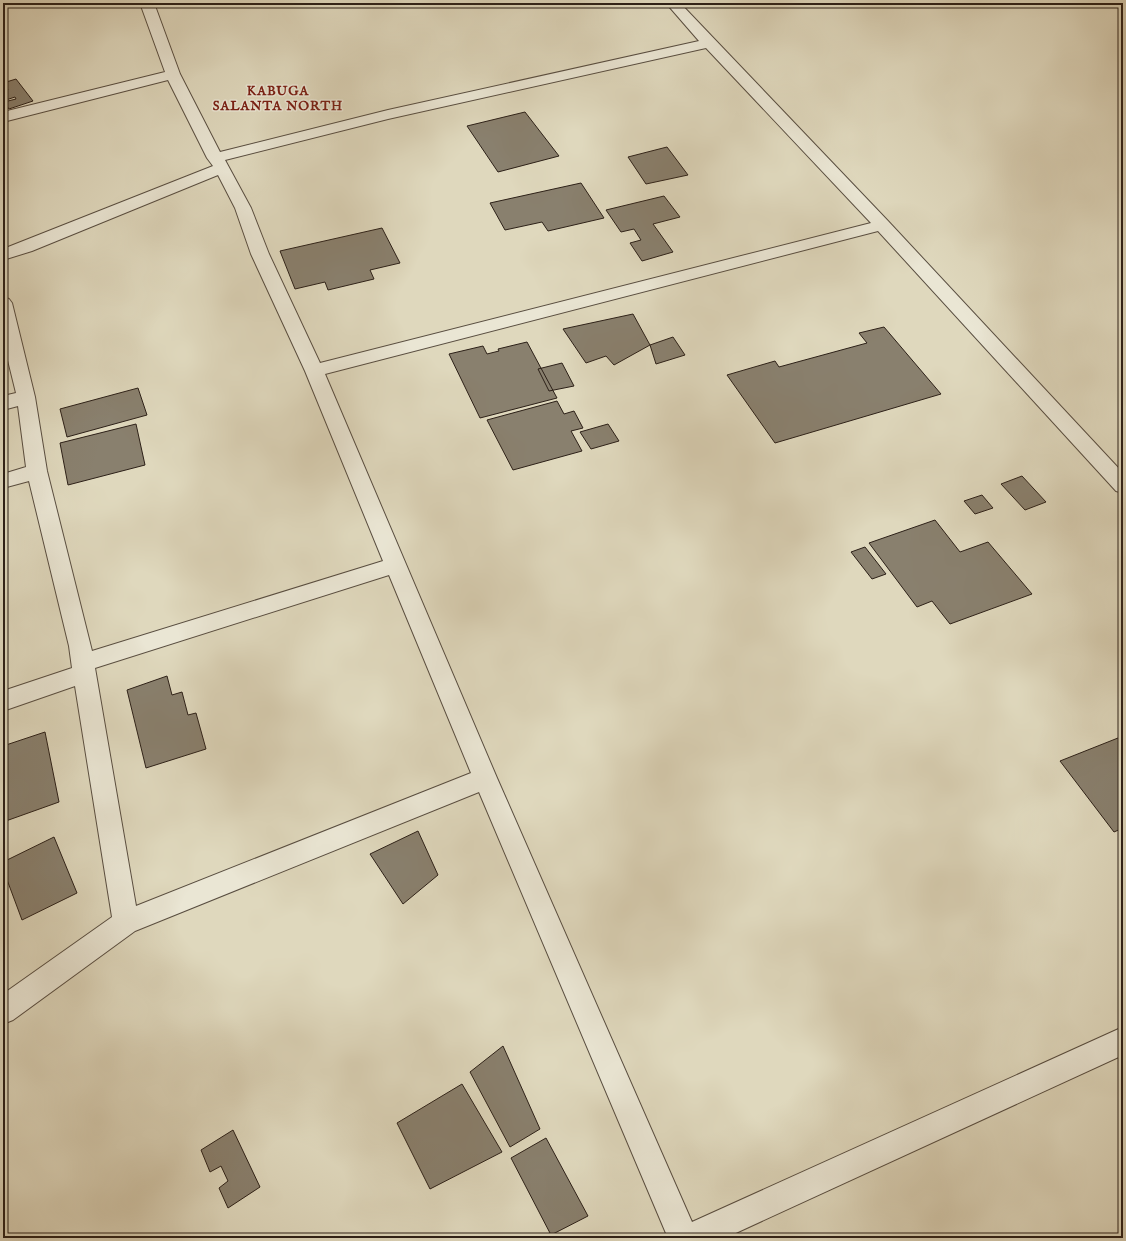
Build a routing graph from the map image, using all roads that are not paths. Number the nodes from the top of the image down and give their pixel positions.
1 (147, 3) edge
2 (673, 3) edge
3 (709, 43) junction
4 (174, 74) junction
5 (3, 117) edge
6 (219, 163) junction
7 (882, 225) junction
8 (3, 255) edge
9 (3, 303) edge
10 (314, 371) junction
11 (26, 397) junction
12 (3, 403) edge
13 (37, 471) junction
14 (3, 481) edge
15 (1123, 486) edge
16 (396, 565) junction
17 (83, 668) junction
18 (3, 701) edge
19 (484, 778) junction
20 (126, 922) junction
21 (3, 1010) edge
22 (1123, 1041) edge
23 (683, 1238) edge
24 (691, 1238) edge

1 - 4 street
2 - 3 street
3 - 6 street
3 - 7 street
4 - 5 street
4 - 6 street
6 - 8 street
6 - 10 street
7 - 10 street
7 - 15 street
9 - 11 street
10 - 16 street
11 - 12 street
11 - 13 street
13 - 14 street
13 - 17 street
16 - 17 street
16 - 19 street
17 - 18 street
17 - 20 street
19 - 20 street
19 - 23 street
20 - 21 street
22 - 24 street

